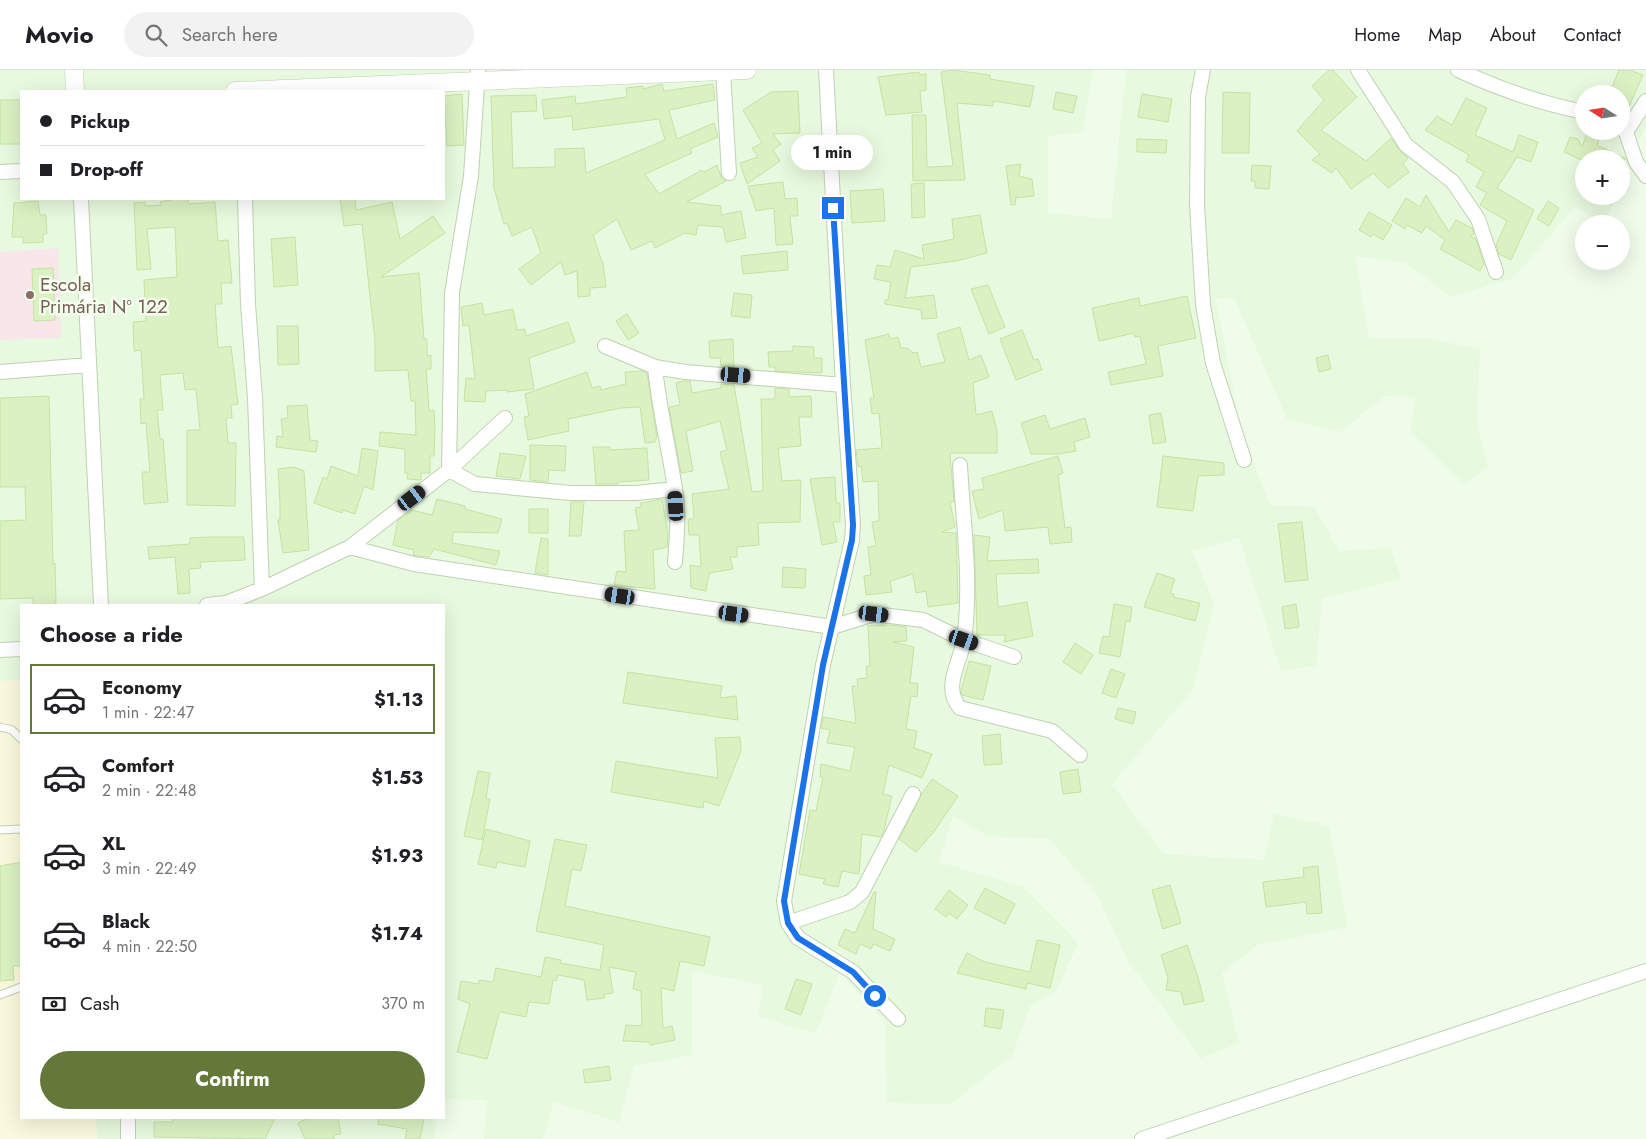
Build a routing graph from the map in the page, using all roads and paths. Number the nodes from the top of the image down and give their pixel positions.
1 (74, 70) edge
2 (747, 70) edge
3 (826, 70) edge
4 (1203, 70) edge
5 (1358, 70) edge
6 (1458, 70) edge
7 (724, 71) edge
8 (478, 76) edge
9 (75, 90) edge
10 (252, 90) edge
11 (1646, 101) edge
12 (1575, 110) edge
13 (1630, 122) edge
14 (1628, 140) edge
15 (20, 170) edge
16 (0, 172) edge
17 (729, 173) dead end
18 (1646, 176) edge
19 (81, 200) edge
20 (245, 200) edge
21 (1496, 272) dead end
22 (605, 346) dead end
23 (89, 365) junction
24 (655, 367) junction
25 (0, 372) edge
26 (843, 385) junction
27 (505, 418) dead end
28 (1244, 460) dead end
29 (960, 465) dead end
30 (449, 470) junction
31 (675, 489) junction
32 (350, 547) junction
33 (675, 562) dead end
34 (262, 590) junction
35 (101, 604) edge
36 (216, 604) edge
37 (832, 627) junction
38 (964, 640) junction
39 (20, 649) edge
40 (0, 650) edge
41 (1014, 657) dead end
42 (0, 726) edge
43 (20, 738) edge
44 (1080, 755) dead end
45 (913, 794) dead end
46 (20, 829) edge
47 (0, 830) edge
48 (788, 923) junction
49 (1646, 971) edge
50 (20, 987) edge
51 (0, 995) edge
52 (898, 1019) dead end
53 (128, 1119) edge
54 (128, 1139) edge
55 (1142, 1139) edge

1 - 9 street
2 - 7 street
3 - 26 street
4 - 28 street
5 - 21 street
6 - 12 street
7 - 8 street
7 - 17 street
8 - 10 street
8 - 30 street
11 - 13 street
14 - 18 street
15 - 16 street
19 - 23 street
20 - 34 street
22 - 24 street
23 - 25 street
23 - 35 street
24 - 26 street
24 - 31 street
26 - 37 street
27 - 30 street
29 - 38 street
30 - 31 street
30 - 32 street
31 - 33 street
32 - 34 street
32 - 37 street
34 - 36 street
37 - 38 street
37 - 48 street
38 - 41 street
38 - 44 street
39 - 40 street
42 - 43 lane
45 - 48 street
46 - 47 lane
48 - 52 street
49 - 55 street
50 - 51 lane
53 - 54 street

